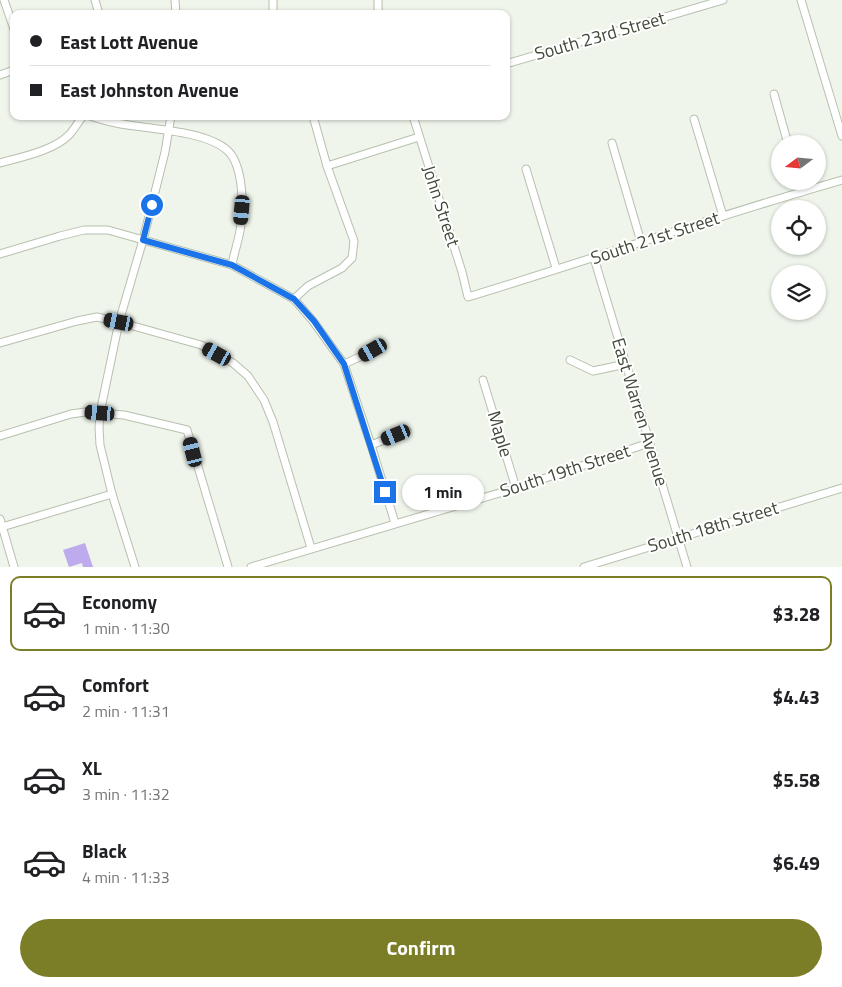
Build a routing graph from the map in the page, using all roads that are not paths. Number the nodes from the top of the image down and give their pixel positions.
1 (4, 0) edge
2 (723, 0) edge
3 (801, 0) edge
4 (10, 17) edge
5 (510, 63) edge
6 (774, 94) dead end
7 (694, 119) dead end
8 (80, 120) edge
9 (105, 120) edge
10 (170, 120) edge
11 (314, 120) edge
12 (414, 120) edge
13 (169, 130) junction
14 (785, 135) edge
15 (842, 136) edge
16 (419, 137) junction
17 (612, 143) dead end
18 (0, 163) edge
19 (327, 166) junction
20 (526, 169) dead end
21 (842, 180) edge
22 (802, 192) joint
23 (723, 216) junction
24 (143, 240) junction
25 (641, 242) junction
26 (0, 254) edge
27 (594, 258) junction
28 (232, 265) junction
29 (556, 268) junction
30 (468, 297) joint
31 (294, 299) junction
32 (119, 322) junction
33 (0, 344) edge
34 (382, 345) dead end
35 (570, 360) dead end
36 (344, 364) junction
37 (626, 364) junction
38 (483, 380) dead end
39 (100, 413) junction
40 (407, 430) dead end
41 (0, 436) edge
42 (649, 444) junction
43 (371, 445) junction
44 (516, 488) junction
45 (842, 488) edge
46 (112, 494) junction
47 (1, 523) edge
48 (395, 523) junction
49 (679, 538) junction
50 (311, 548) junction
51 (14, 567) edge
52 (135, 567) edge
53 (228, 567) edge
54 (251, 567) edge
55 (584, 567) edge
56 (687, 567) edge

1 - 4 street
2 - 5 street, South 23rd Street
3 - 15 street
6 - 14 street
7 - 23 street
8 - 18 street
9 - 13 street
10 - 13 street
11 - 19 street
12 - 16 street, John Street
13 - 24 street
13 - 28 street
16 - 19 street
16 - 30 street, John Street
17 - 25 street
19 - 31 street
20 - 29 street
21 - 22 street, South 21st Street
22 - 23 street, South 21st Street
23 - 25 street, South 21st Street
24 - 26 street
24 - 28 street
24 - 32 street
25 - 27 street, South 21st Street
27 - 29 street, South 21st Street
27 - 37 street, East Warren Avenue
28 - 31 street
29 - 30 street, South 21st Street
31 - 36 street
32 - 33 street
32 - 39 street
32 - 50 street
34 - 36 street
35 - 37 street
36 - 43 street
37 - 42 street, East Warren Avenue
38 - 44 street, Maple
39 - 41 street
39 - 46 street
39 - 53 street
40 - 43 street
42 - 44 street, South 19th Street
42 - 49 street, East Warren Avenue
43 - 48 street
44 - 48 street, South 19th Street
45 - 49 street, South 18th Street
46 - 47 street
46 - 52 street
47 - 51 street
48 - 50 street, South 19th Street
49 - 55 street, South 18th Street
49 - 56 street, East Warren Avenue
50 - 54 street, South 19th Street

